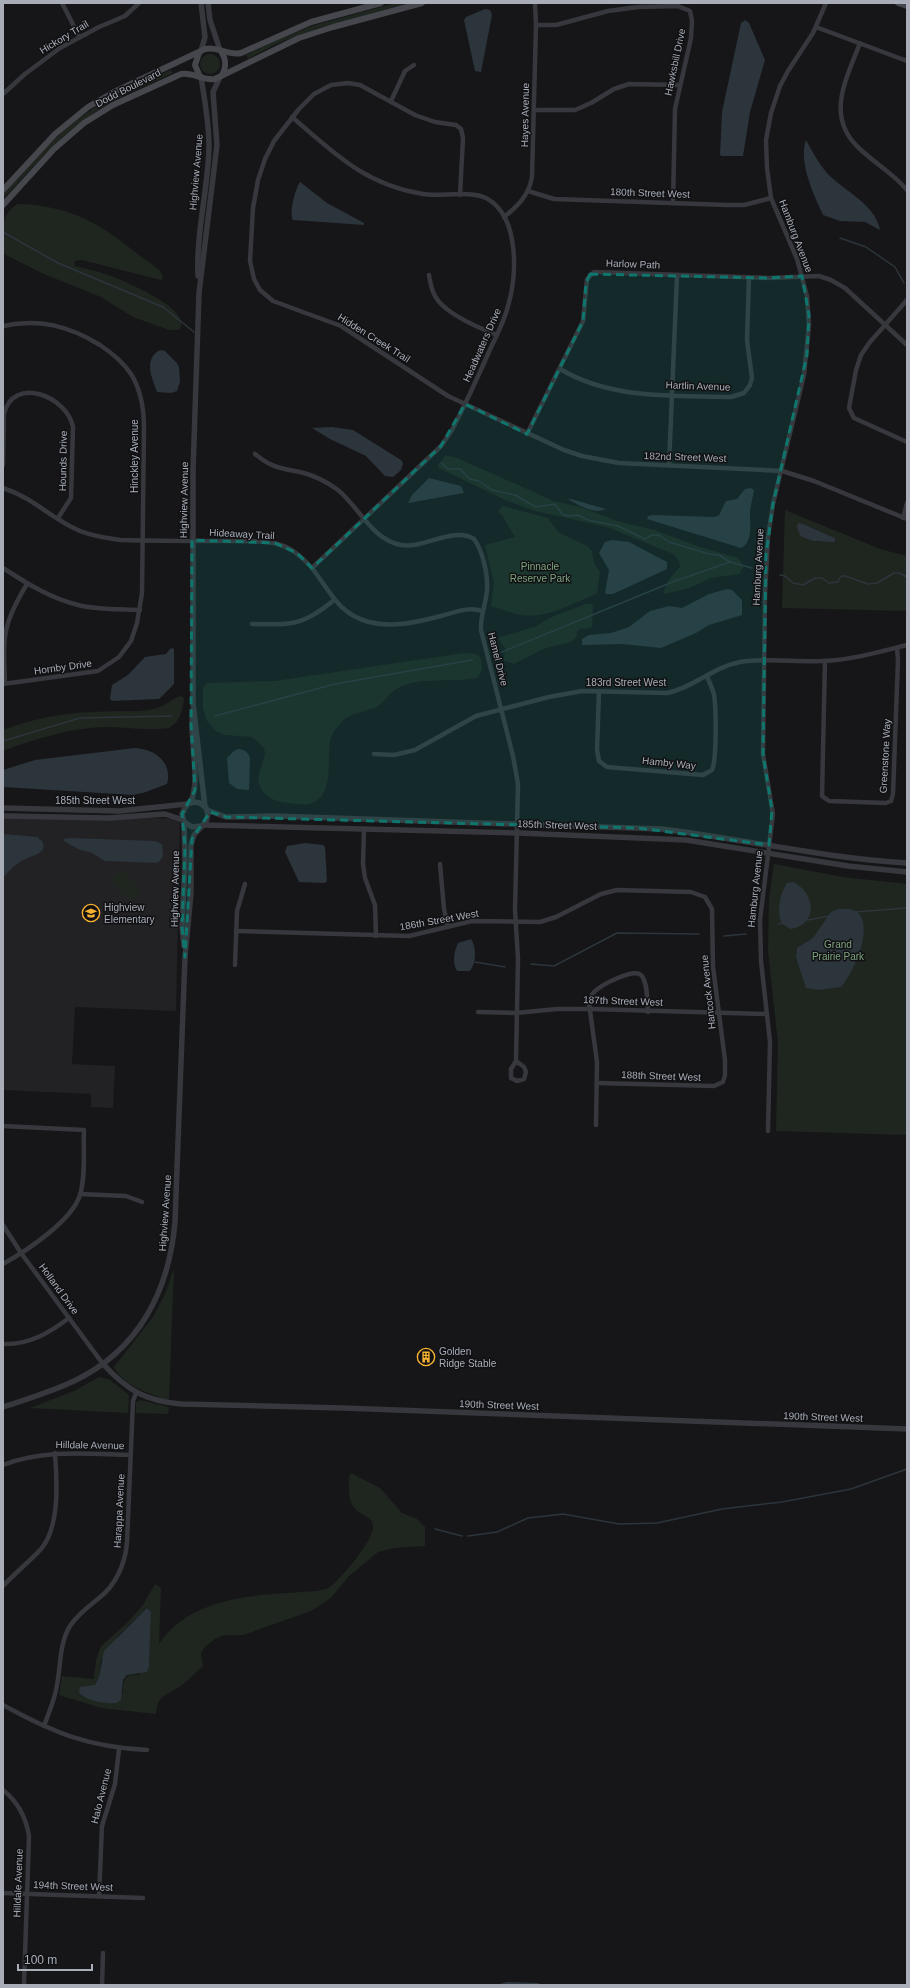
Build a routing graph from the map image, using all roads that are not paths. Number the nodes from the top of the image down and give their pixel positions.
1 (62, 3) edge
2 (139, 3) edge
3 (202, 3) edge
4 (208, 3) edge
5 (381, 3) edge
6 (422, 3) edge
7 (535, 3) edge
8 (826, 3) edge
9 (898, 3) edge
10 (907, 6) edge
11 (536, 25) junction
12 (816, 27) junction
13 (79, 36) junction
14 (860, 43) junction
15 (200, 51) junction
16 (220, 51) junction
17 (907, 62) edge
18 (414, 65) dead end
19 (221, 76) junction
20 (200, 77) junction
21 (679, 85) junction
22 (3, 94) edge
23 (391, 101) junction
24 (534, 110) junction
25 (292, 117) junction
26 (3, 190) edge
27 (907, 190) edge
28 (528, 191) junction
29 (460, 195) junction
30 (771, 198) junction
31 (673, 203) junction
32 (3, 205) edge
33 (504, 217) junction
34 (429, 275) dead end
35 (677, 275) junction
36 (802, 276) junction
37 (749, 278) junction
38 (199, 294) junction
39 (907, 300) edge
40 (885, 325) junction
41 (3, 326) edge
42 (497, 335) junction
43 (907, 345) edge
44 (560, 369) junction
45 (672, 394) junction
46 (465, 404) junction
47 (527, 434) junction
48 (907, 442) edge
49 (255, 454) dead end
50 (3, 465) edge
51 (669, 465) junction
52 (782, 471) junction
53 (3, 488) edge
54 (907, 503) edge
55 (58, 518) junction
56 (905, 518) edge
57 (365, 519) junction
58 (142, 540) junction
59 (192, 540) junction
60 (3, 568) edge
61 (312, 568) junction
62 (27, 584) junction
63 (334, 600) junction
64 (140, 610) junction
65 (482, 611) junction
66 (252, 624) dead end
67 (907, 645) edge
68 (897, 648) junction
69 (764, 661) junction
70 (825, 661) junction
71 (707, 676) junction
72 (4, 684) edge
73 (599, 691) junction
74 (193, 708) junction
75 (501, 709) junction
76 (374, 754) dead end
77 (189, 803) junction
78 (3, 808) edge
79 (206, 809) junction
80 (3, 816) edge
81 (183, 821) junction
82 (518, 824) junction
83 (202, 825) junction
84 (364, 829) junction
85 (518, 833) junction
86 (769, 845) junction
87 (768, 854) junction
88 (907, 863) edge
89 (440, 864) dead end
90 (907, 872) edge
91 (245, 884) dead end
92 (708, 900) joint
93 (515, 922) junction
94 (448, 927) junction
95 (236, 931) junction
96 (376, 936) junction
97 (185, 957) junction
98 (235, 965) dead end
99 (590, 1009) junction
100 (478, 1012) dead end
101 (648, 1012) junction
102 (516, 1013) junction
103 (719, 1013) junction
104 (767, 1014) junction
105 (516, 1061) dead end
106 (723, 1082) joint
107 (597, 1083) junction
108 (596, 1125) dead end
109 (3, 1126) edge
110 (768, 1131) dead end
111 (80, 1194) junction
112 (142, 1202) dead end
113 (3, 1225) edge
114 (21, 1253) junction
115 (3, 1264) edge
116 (69, 1318) junction
117 (3, 1344) edge
118 (103, 1364) junction
119 (136, 1393) junction
120 (3, 1408) edge
121 (907, 1429) edge
122 (55, 1453) junction
123 (131, 1455) junction
124 (3, 1466) edge
125 (3, 1586) edge
126 (3, 1705) edge
127 (44, 1726) junction
128 (120, 1749) junction
129 (147, 1750) dead end
130 (3, 1790) edge
131 (3, 1893) edge
132 (27, 1894) junction
133 (99, 1896) junction
134 (143, 1898) dead end
135 (103, 1953) dead end
136 (24, 1985) edge
137 (102, 1985) edge

1 - 13 street
2 - 13 street, Hickory Trail
3 - 15 street
4 - 16 street
5 - 16 main road
6 - 19 main road
7 - 11 street, Hayes Avenue
8 - 12 street, Hamburg Avenue
9 - 10 main road
11 - 21 street, Hawksbill Drive
11 - 24 street, Hayes Avenue
12 - 14 street
12 - 30 street, Hamburg Avenue
13 - 22 street, Hickory Trail
14 - 17 street
14 - 27 street
15 - 16 main road
15 - 20 main road
15 - 26 main road, Dodd Boulevard
16 - 19 main road
18 - 23 street
19 - 20 main road
19 - 38 street, Highview Avenue
20 - 32 main road, Dodd Boulevard
20 - 38 street, Highview Avenue
21 - 24 street
21 - 31 street, Hawksbill Drive
23 - 25 street, Hidden Creek Trail
23 - 29 street, Hidden Creek Trail
24 - 28 street, Hayes Avenue
25 - 29 street, Headwaters Drive
25 - 46 street, Hidden Creek Trail
28 - 31 street, 180th Street West
28 - 33 street, Hayes Avenue
29 - 33 street, Headwaters Drive
30 - 31 street, 180th Street West
30 - 36 street, Hamburg Avenue
33 - 42 street, Headwaters Drive
34 - 42 street
35 - 37 street, Harlow Path
35 - 44 street, Harlow Path
35 - 45 street
36 - 37 street, Harlow Path
36 - 40 street, Harlow Path
36 - 52 street, Hamburg Avenue
37 - 45 street, Hartlin Avenue
38 - 59 street, Highview Avenue
39 - 40 street
40 - 43 street, Harlow Path
40 - 48 street
41 - 58 street, Hinckley Avenue
42 - 46 street, Headwaters Drive
44 - 45 street, Hartlin Avenue
44 - 47 street, Harlow Path
45 - 51 street
46 - 47 street, 182nd Street West
46 - 57 street, Headwaters Drive
47 - 51 street, 182nd Street West
49 - 57 street, Hamel Drive
50 - 55 street, Hounds Drive
51 - 52 street, 182nd Street West
52 - 56 street, 182nd Street West
52 - 69 street, Hamburg Avenue
53 - 55 street, Hideaway Trail
54 - 56 street
55 - 58 street, Hideaway Trail
57 - 61 street, Headwaters Drive
57 - 65 street, Hamel Drive
58 - 59 street, Hideaway Trail
58 - 64 street, Hornby Drive
59 - 61 street, Hideaway Trail
59 - 74 street, Highview Avenue
60 - 62 street
61 - 63 street, Hideaway Trail
62 - 64 street
62 - 72 street
63 - 65 street, Hideaway Trail
63 - 66 street
64 - 72 street, Hornby Drive
65 - 75 street, Hamel Drive
67 - 68 street, 183rd Street West
68 - 70 street, 183rd Street West
68 - 70 street, Greenstone Way
69 - 70 street, 183rd Street West
69 - 71 street, 183rd Street West
69 - 86 street, Hamburg Avenue
71 - 73 street, 183rd Street West
71 - 73 street, Hamby Way
73 - 75 street, 183rd Street West
74 - 77 street, Highview Avenue
74 - 79 street, Highview Avenue
75 - 76 street, 183rd Street West
75 - 82 street, Hamel Drive
77 - 78 street, 185th Street West
77 - 79 street
77 - 81 street, Highview Avenue
79 - 82 street, 185th Street West
79 - 83 street, Highview Avenue
80 - 81 street, 185th Street West
81 - 83 street
81 - 97 street, Highview Avenue
82 - 85 street, Hamel Drive
82 - 86 street, 185th Street West
83 - 84 street, 185th Street West
83 - 97 street, Highview Avenue
84 - 85 street, 185th Street West
84 - 96 street
85 - 87 street, 185th Street West
85 - 93 street, Hamel Drive
86 - 87 street, Hamburg Avenue
86 - 88 street, 185th Street West
87 - 90 street, 185th Street West
87 - 104 street, Hamburg Avenue
89 - 94 street
91 - 95 street
92 - 93 street, 186th Street West
92 - 103 street, Hancock Avenue
93 - 94 street, 186th Street West
93 - 102 street, Hamel Drive
94 - 96 street, 186th Street West
95 - 96 street, 186th Street West
95 - 98 street
97 - 118 street, Highview Avenue
99 - 101 street, 187th Street West
99 - 101 street
99 - 102 street, 187th Street West
99 - 107 street
100 - 102 street, 187th Street West
101 - 103 street, 187th Street West
102 - 105 street, Hamel Drive
103 - 104 street, 187th Street West
103 - 106 street, Hancock Avenue
104 - 110 street, Hamburg Avenue
106 - 107 street, 188th Street West
107 - 108 street
109 - 111 street
111 - 112 street
111 - 114 street
113 - 114 street, Holland Drive
114 - 115 street
114 - 116 street, Holland Drive
116 - 117 street
116 - 118 street, Holland Drive
118 - 119 street, 190th Street West
118 - 120 street, Highview Avenue
119 - 121 street, 190th Street West
119 - 123 street, Harappa Avenue
122 - 123 street, Hilldale Avenue
122 - 124 street, Hilldale Avenue
122 - 125 street
123 - 127 street, Harappa Avenue
126 - 127 street
127 - 128 street
128 - 129 street
128 - 133 street, Halo Avenue
130 - 132 street, Hilldale Avenue
131 - 132 street, 194th Street West
132 - 133 street, 194th Street West
132 - 136 street, Hilldale Avenue
133 - 134 street, 194th Street West
135 - 137 street

